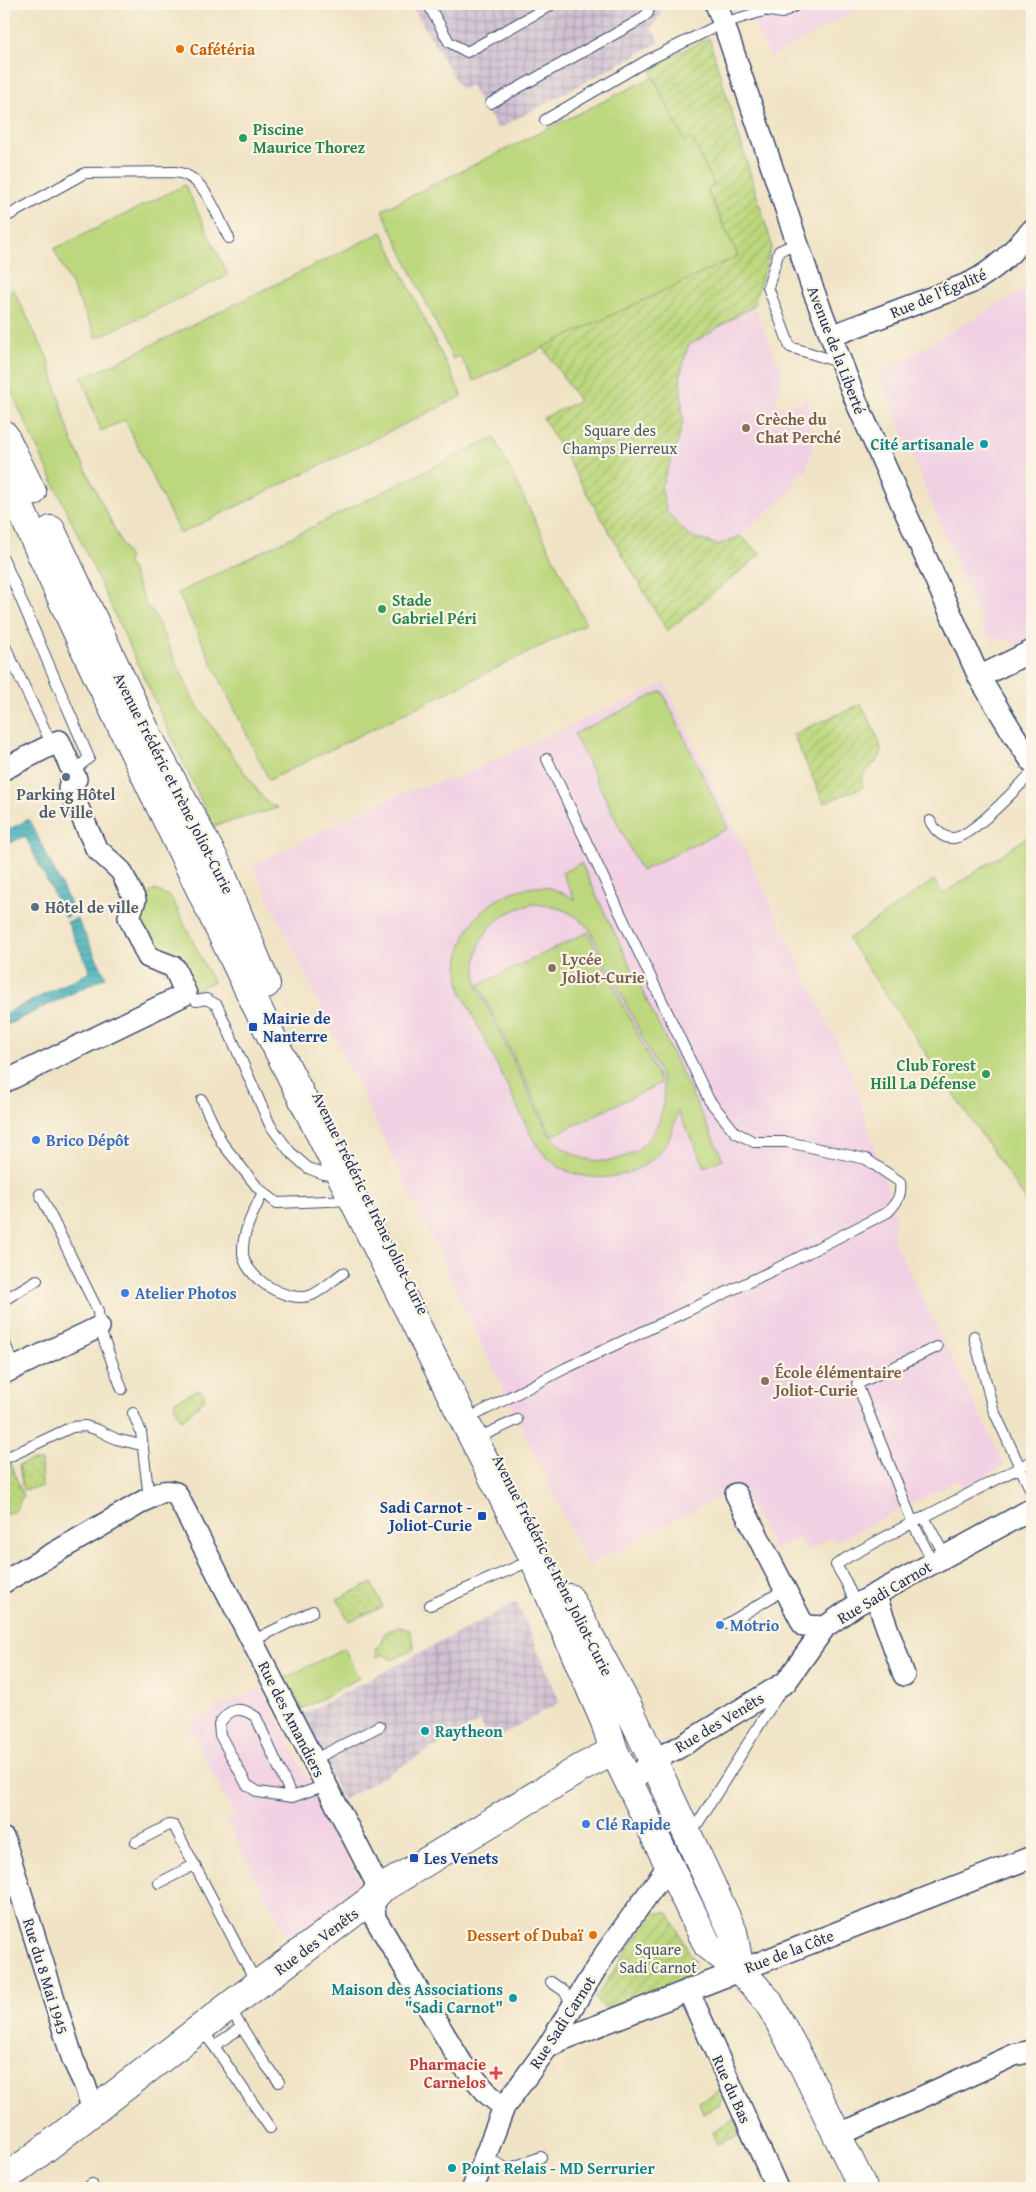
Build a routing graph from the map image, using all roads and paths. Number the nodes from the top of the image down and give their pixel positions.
1 (428, 4) edge
2 (553, 4) edge
3 (649, 4) edge
4 (798, 4) edge
5 (764, 7) edge
6 (720, 13) edge
7 (491, 103) dead end
8 (545, 120) dead end
9 (4, 218) edge
10 (1032, 230) edge
11 (229, 238) dead end
12 (798, 242) junction
13 (831, 336) junction
14 (843, 363) junction
15 (4, 435) edge
16 (7, 493) edge
17 (4, 560) edge
18 (4, 644) edge
19 (1032, 652) edge
20 (980, 677) junction
21 (52, 745) junction
22 (547, 759) dead end
23 (1032, 762) edge
24 (4, 770) edge
25 (1032, 772) edge
26 (66, 777) dead end
27 (930, 821) dead end
28 (196, 1001) dead end
29 (4, 1082) edge
30 (202, 1100) dead end
31 (343, 1175) junction
32 (263, 1192) junction
33 (40, 1194) dead end
34 (355, 1200) junction
35 (343, 1273) dead end
36 (37, 1280) dead end
37 (4, 1300) edge
38 (99, 1327) junction
39 (974, 1336) dead end
40 (4, 1342) edge
41 (937, 1346) dead end
42 (9, 1370) edge
43 (122, 1389) dead end
44 (133, 1413) dead end
45 (517, 1420) dead end
46 (482, 1424) junction
47 (141, 1445) junction
48 (4, 1459) edge
49 (1032, 1461) edge
50 (1020, 1468) junction
51 (1032, 1493) edge
52 (736, 1494) dead end
53 (149, 1498) junction
54 (1032, 1509) edge
55 (924, 1516) junction
56 (913, 1522) junction
57 (534, 1559) junction
58 (939, 1559) junction
59 (4, 1582) edge
60 (785, 1589) junction
61 (875, 1594) junction
62 (430, 1605) dead end
63 (856, 1605) junction
64 (313, 1612) dead end
65 (727, 1624) dead end
66 (826, 1628) junction
67 (252, 1641) junction
68 (904, 1675) dead end
69 (786, 1682) junction
70 (380, 1726) dead end
71 (614, 1752) junction
72 (313, 1760) junction
73 (652, 1760) junction
74 (326, 1785) junction
75 (630, 1786) junction
76 (292, 1797) junction
77 (689, 1837) junction
78 (4, 1838) edge
79 (136, 1842) dead end
80 (1032, 1857) edge
81 (194, 1864) junction
82 (669, 1865) junction
83 (159, 1883) dead end
84 (373, 1898) junction
85 (740, 1970) junction
86 (551, 1982) dead end
87 (258, 1984) junction
88 (688, 1990) junction
89 (572, 2005) junction
90 (233, 2018) junction
91 (207, 2037) junction
92 (547, 2048) junction
93 (1032, 2051) edge
94 (279, 2082) dead end
95 (504, 2107) junction
96 (93, 2111) junction
97 (270, 2128) dead end
98 (836, 2134) junction
99 (541, 2157) dead end
100 (485, 2158) junction
101 (4, 2178) edge
102 (472, 2188) edge
103 (777, 2188) edge
104 (863, 2188) edge

1 - 2 lane
3 - 7 lane
4 - 5 lane
5 - 6 lane
6 - 8 lane
6 - 12 street, Avenue de la Liberté
9 - 11 lane
10 - 13 street, Rue de l'Égalité
12 - 13 street, Avenue de la Liberté
12 - 14 lane
13 - 14 street, Avenue de la Liberté
14 - 20 street, Avenue de la Liberté
15 - 46 main road, Avenue Frédéric et Irène Joliot-Curie
16 - 31 main road, Avenue Frédéric et Irène Joliot-Curie
17 - 26 lane
18 - 21 lane
19 - 20 street
20 - 23 street, Avenue de la Liberté
21 - 24 street
21 - 29 street
22 - 46 lane
25 - 27 lane
28 - 31 lane
30 - 32 lane
31 - 34 main road, Avenue Frédéric et Irène Joliot-Curie
32 - 34 lane
32 - 35 lane
33 - 38 lane
34 - 57 main road, Avenue Frédéric et Irène Joliot-Curie
36 - 37 lane
38 - 42 street
38 - 43 lane
39 - 50 lane
40 - 42 lane
41 - 56 lane
44 - 47 lane
45 - 46 lane
46 - 73 main road, Avenue Frédéric et Irène Joliot-Curie
47 - 48 lane
47 - 53 lane
49 - 50 lane
50 - 51 lane
50 - 55 lane
52 - 60 street
53 - 59 street, Rue des Amandiers
53 - 67 street, Rue des Amandiers
54 - 58 street, Rue Sadi Carnot
55 - 56 lane
55 - 58 lane
56 - 58 lane
56 - 63 lane
57 - 62 lane
57 - 71 main road, Avenue Frédéric et Irène Joliot-Curie
58 - 61 street, Rue Sadi Carnot
60 - 65 lane
60 - 66 street
61 - 63 street, Rue Sadi Carnot
61 - 68 street
63 - 66 street, Rue Sadi Carnot
64 - 67 lane
66 - 69 street, Rue Sadi Carnot
67 - 72 street, Rue des Amandiers
69 - 73 street, Rue des Venêts
69 - 77 lane, Rue Sadi Carnot
70 - 72 lane
71 - 73 street
71 - 75 main road, Avenue Frédéric et Irène Joliot-Curie
71 - 84 main road, Rue des Venêts
72 - 74 street, Rue des Amandiers
73 - 75 street, Rue des Venêts
73 - 77 main road, Avenue Frédéric et Irène Joliot-Curie
74 - 76 lane
74 - 84 street, Rue des Amandiers
75 - 82 main road, Avenue Frédéric et Irène Joliot-Curie
76 - 76 lane
77 - 85 main road, Avenue Frédéric et Irène Joliot-Curie
78 - 96 street, Rue du 8 Mai 1945
79 - 81 lane
80 - 85 street, Rue de la Côte
81 - 83 lane
81 - 87 lane
82 - 85 main road, Avenue Frédéric et Irène Joliot-Curie
82 - 89 street, Rue Sadi Carnot
84 - 87 main road, Rue des Venêts
84 - 95 street, Rue des Amandiers
85 - 88 street, Rue de la Côte
85 - 98 main road, Avenue Frédéric et Irène Joliot-Curie
86 - 89 lane
87 - 90 main road, Rue des Venêts
88 - 92 street, Rue de la Côte
88 - 103 street, Rue du Bas
89 - 92 street, Rue Sadi Carnot
90 - 91 main road, Rue des Venêts
90 - 94 lane
91 - 96 main road, Rue des Venêts
91 - 97 lane
92 - 95 street, Rue Sadi Carnot
93 - 98 street
95 - 100 street, Rue Sadi Carnot
96 - 101 main road, Rue des Venêts
98 - 104 main road, Avenue Frédéric et Irène Joliot-Curie
99 - 100 lane
100 - 102 street, Rue Sadi Carnot

